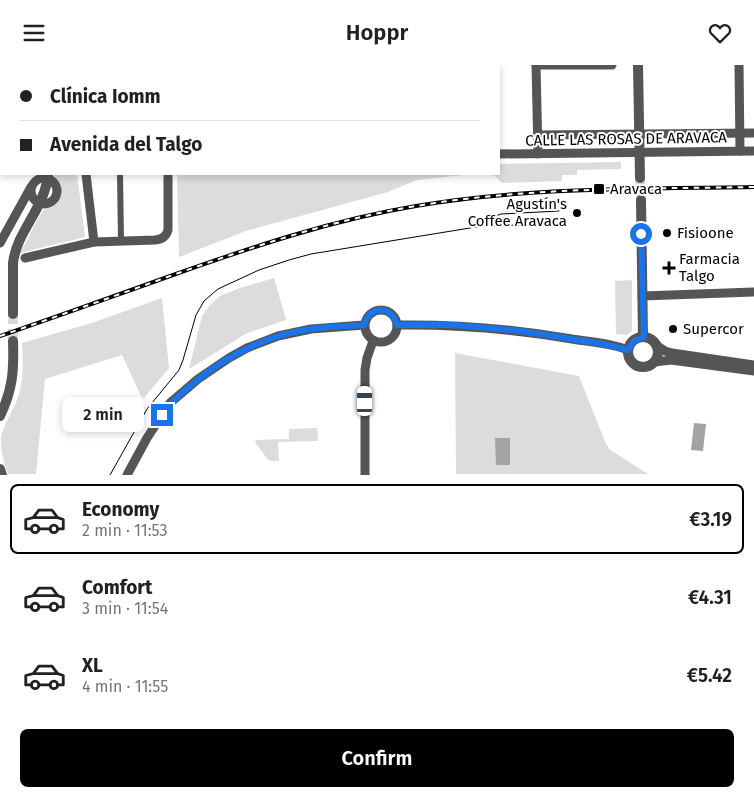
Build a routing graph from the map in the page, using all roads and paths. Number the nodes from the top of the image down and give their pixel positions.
1 (529, 65) edge
2 (536, 65) edge
3 (589, 65) edge
4 (612, 65) edge
5 (638, 65) edge
6 (739, 65) edge
7 (740, 133) junction
8 (754, 133) edge
9 (639, 134) junction
10 (537, 135) junction
11 (740, 151) junction
12 (754, 151) edge
13 (538, 153) junction
14 (639, 153) junction
15 (500, 154) edge
16 (86, 175) edge
17 (120, 175) edge
18 (168, 175) edge
19 (45, 176) edge
20 (640, 178) tunnel mouth
21 (33, 183) junction
22 (641, 200) tunnel mouth
23 (40, 203) junction
24 (121, 241) junction
25 (94, 242) junction
26 (0, 243) edge
27 (25, 258) dead end
28 (754, 292) edge
29 (642, 296) junction
30 (13, 314) tunnel mouth
31 (364, 325) junction
32 (397, 325) junction
33 (644, 337) junction
34 (13, 341) tunnel mouth
35 (374, 341) junction
36 (656, 345) junction
37 (628, 350) junction
38 (654, 362) junction
39 (754, 365) edge
40 (754, 371) edge
41 (0, 416) edge
42 (0, 469) edge
43 (2, 475) edge
44 (128, 475) edge
45 (365, 475) edge

1 - 2 street
2 - 3 street
2 - 10 street
3 - 4 street
5 - 9 street
6 - 7 street
7 - 8 street, CALLE LAS ROSAS DE ARAVACA
7 - 9 street, CALLE LAS ROSAS DE ARAVACA
7 - 11 street
9 - 10 street, CALLE LAS ROSAS DE ARAVACA
9 - 14 street
10 - 13 street
11 - 12 street, CALLE LAS ROSAS DE ARAVACA
11 - 14 street, CALLE LAS ROSAS DE ARAVACA
13 - 14 street, CALLE LAS ROSAS DE ARAVACA
13 - 15 street, CALLE LAS ROSAS DE ARAVACA
14 - 20 street
16 - 25 street
17 - 24 street
18 - 24 street
19 - 21 street
19 - 23 street
21 - 23 street
21 - 26 street
22 - 29 street
23 - 30 street
24 - 25 street
25 - 27 street
28 - 29 street
29 - 33 street
31 - 32 street
31 - 35 street
31 - 44 street
32 - 35 street
32 - 37 street
33 - 36 street
33 - 37 street
34 - 41 street
35 - 45 street
36 - 38 street
36 - 39 street
37 - 38 street
38 - 40 street
42 - 43 street

